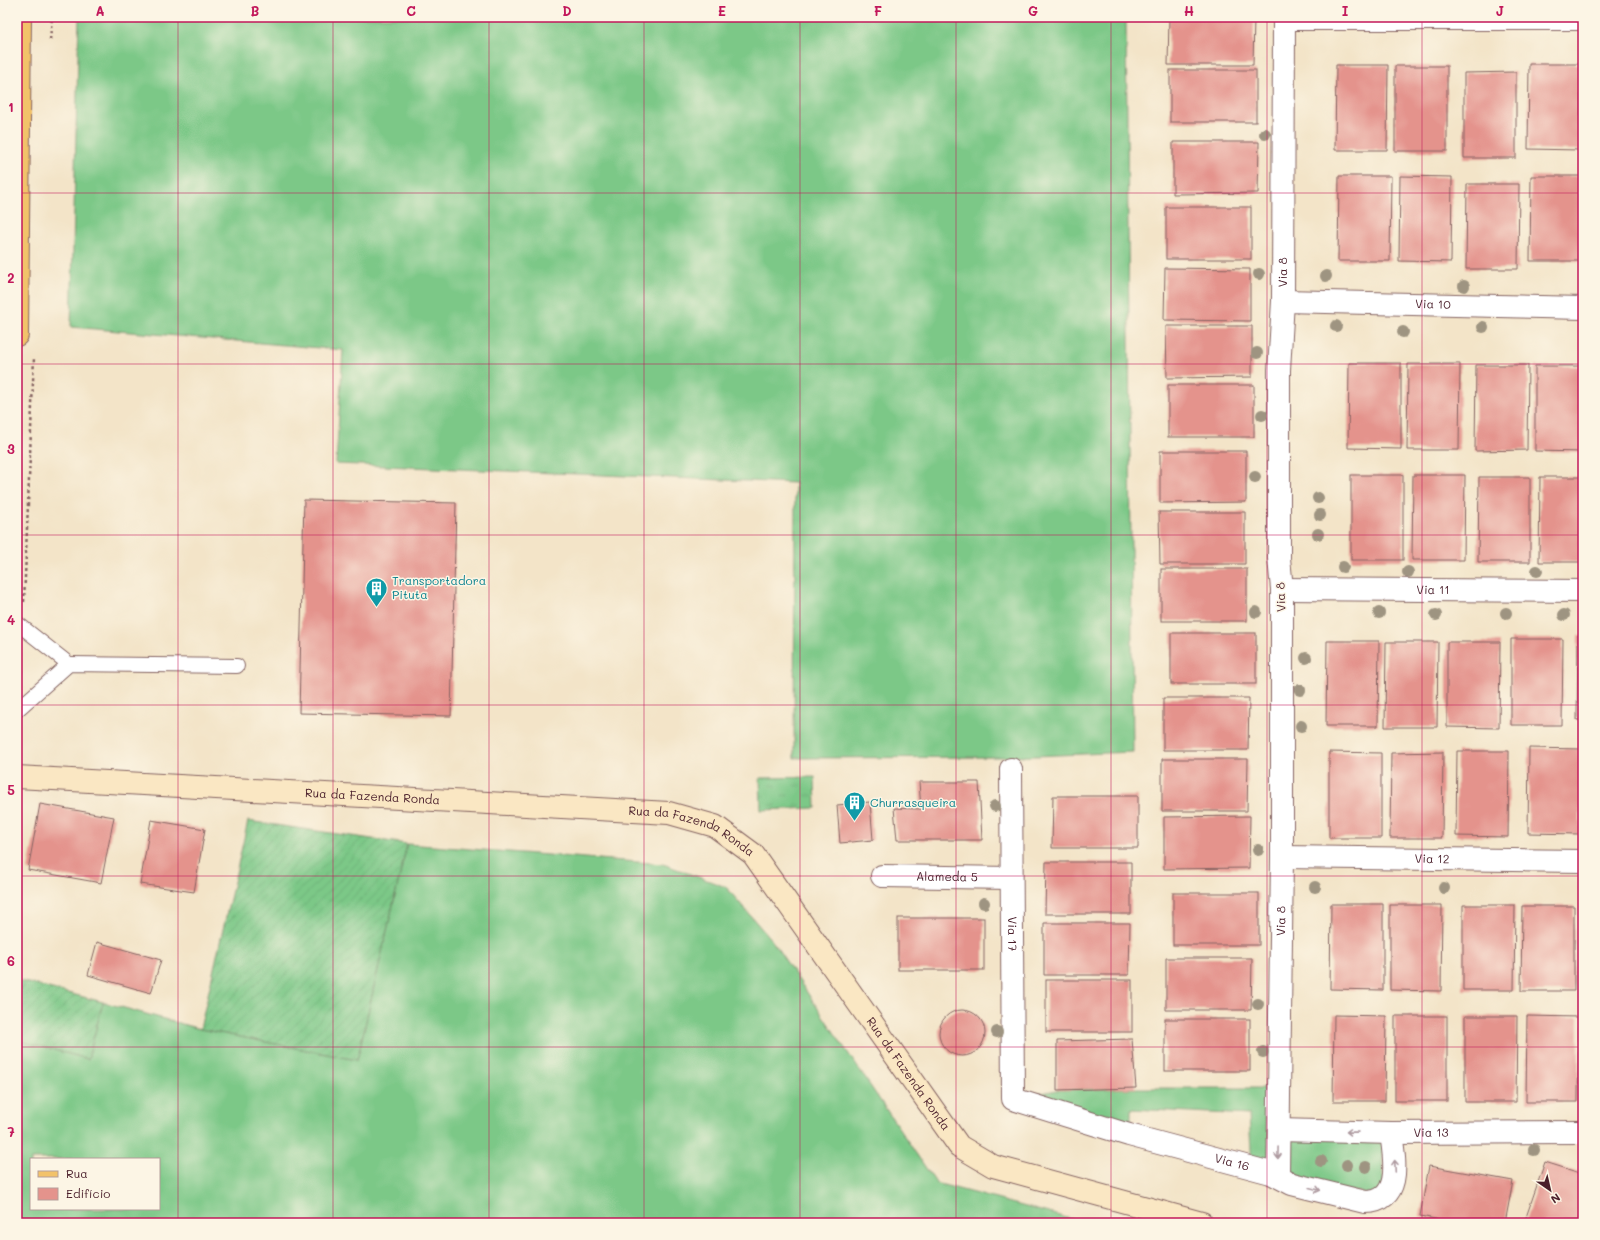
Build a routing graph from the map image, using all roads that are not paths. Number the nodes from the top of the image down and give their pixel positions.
1 (20, 17) edge
2 (28, 17) edge
3 (1284, 18) edge
4 (1583, 19) edge
5 (20, 92) junction
6 (1283, 301) junction
7 (1583, 308) edge
8 (17, 335) edge
9 (1282, 589) junction
10 (1583, 591) edge
11 (20, 626) edge
12 (69, 664) junction
13 (237, 666) dead end
14 (18, 709) edge
15 (1010, 769) dead end
16 (17, 777) edge
17 (1282, 857) junction
18 (1583, 861) edge
19 (882, 876) dead end
20 (1011, 878) junction
21 (1013, 1098) joint
22 (1279, 1130) junction
23 (1391, 1132) junction
24 (1583, 1132) edge
25 (1278, 1176) junction
26 (1202, 1223) edge

1 - 5 main road
2 - 5 main road
3 - 4 street
3 - 6 street, Via 8
5 - 8 main road
6 - 7 street, Via 10
6 - 9 street, Via 8
9 - 10 street, Via 11
9 - 17 street, Via 8
11 - 12 lane
12 - 13 lane
12 - 14 lane
15 - 20 street, Via 17
16 - 26 main road, Rua da Fazenda Ronda
17 - 18 street, Via 12
17 - 22 street, Via 8
19 - 20 street, Alameda 5
20 - 21 street, Via 17
21 - 25 street, Via 16
23 -> 22 street, Via 13
22 -> 25 street, Via 8
23 - 24 street, Via 13
25 -> 23 street, Via 16

